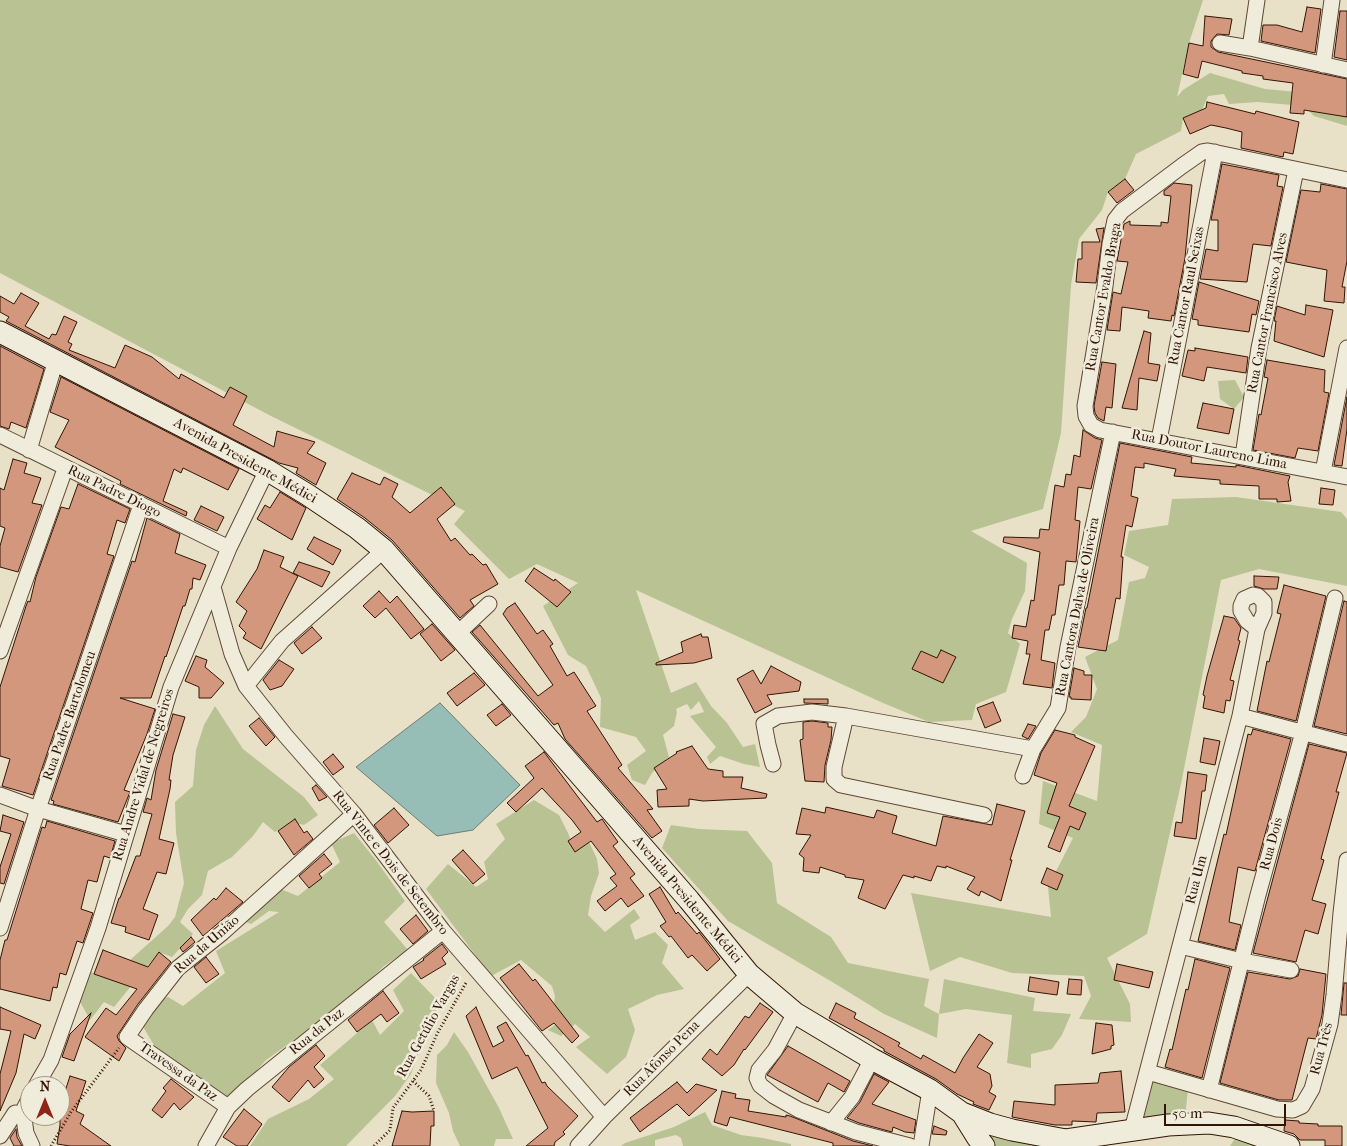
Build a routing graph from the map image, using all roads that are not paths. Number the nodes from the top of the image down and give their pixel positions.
1 (1257, 0) edge
2 (1332, 0) edge
3 (1220, 43) dead end
4 (1250, 48) junction
5 (1323, 65) junction
6 (1347, 70) edge
7 (1215, 152) junction
8 (1296, 170) junction
9 (1347, 180) edge
10 (0, 332) edge
11 (1347, 348) edge
12 (56, 360) junction
13 (1085, 406) joint
14 (1113, 432) junction
15 (0, 435) edge
16 (1159, 440) junction
17 (29, 450) junction
18 (1243, 456) junction
19 (66, 469) junction
20 (267, 470) junction
21 (1323, 472) junction
22 (1347, 477) edge
23 (141, 505) junction
24 (229, 548) junction
25 (384, 550) junction
26 (213, 587) junction
27 (1335, 598) dead end
28 (489, 604) dead end
29 (1257, 630) dead end
30 (457, 634) junction
31 (0, 651) edge
32 (246, 686) junction
33 (846, 716) junction
34 (1240, 716) junction
35 (1303, 732) junction
36 (1347, 744) edge
37 (1033, 750) junction
38 (774, 764) dead end
39 (1023, 776) dead end
40 (0, 795) edge
41 (38, 809) junction
42 (354, 814) junction
43 (984, 815) dead end
44 (126, 834) junction
45 (1347, 860) edge
46 (0, 928) edge
47 (443, 931) junction
48 (1180, 946) junction
49 (1242, 961) junction
50 (1291, 970) dead end
51 (748, 974) junction
52 (795, 1013) junction
53 (127, 1037) joint
54 (872, 1059) junction
55 (1148, 1072) junction
56 (42, 1076) edge
57 (930, 1090) junction
58 (1209, 1090) junction
59 (20, 1107) edge
60 (228, 1107) junction
61 (0, 1108) edge
62 (20, 1110) edge
63 (962, 1113) junction
64 (604, 1117) junction
65 (830, 1123) junction
66 (25, 1126) edge
67 (1132, 1130) junction
68 (0, 1136) edge
69 (1064, 1143) edge
70 (32, 1146) edge
71 (206, 1146) edge
72 (578, 1146) edge
73 (910, 1146) edge
74 (921, 1146) edge
75 (984, 1146) edge
76 (1290, 1146) edge

1 - 4 street
2 - 5 street
3 - 4 street
4 - 5 street
5 - 6 street
7 - 8 street
7 - 13 street, Rua Cantor Evaldo Braga
7 - 16 street, Rua Cantor Raul Seixas
8 - 9 street
8 - 18 street, Rua Cantor Francisco Alves
10 - 12 street, Avenida Presidente Médici
11 - 21 street
12 - 17 street
12 - 20 street, Avenida Presidente Médici
13 - 14 street, Rua Doutor Laureno Lima
14 - 16 street, Rua Doutor Laureno Lima
14 - 37 street, Rua Cantora Dalva de Oliveira
15 - 17 street, Rua Padre Diogo
16 - 18 street, Rua Doutor Laureno Lima
17 - 19 street, Rua Padre Diogo
18 - 21 street, Rua Doutor Laureno Lima
19 - 23 street, Rua Padre Diogo
19 - 31 street
20 - 24 street, Rua Andre Vidal de Negreiros
20 - 25 street, Avenida Presidente Médici
21 - 22 street, Rua Doutor Laureno Lima
23 - 24 street, Rua Padre Diogo
23 - 41 street, Rua Padre Bartolomeu
24 - 26 street, Rua Andre Vidal de Negreiros
25 - 30 street, Avenida Presidente Médici
25 - 32 street
26 - 32 street, Rua Vinte e Dois de Setembro
26 - 44 street, Rua Andre Vidal de Negreiros
27 - 35 street, Rua Dois
28 - 30 street
29 - 34 street, Rua Um
30 - 51 street, Avenida Presidente Médici
32 - 42 street, Rua Vinte e Dois de Setembro
33 - 37 street
33 - 38 street
33 - 43 street
34 - 35 street
34 - 48 street, Rua Um
35 - 36 street
35 - 49 street, Rua Dois
37 - 39 street, Rua Cantora Dalva de Oliveira
40 - 41 street
41 - 44 street
41 - 46 street, Rua Padre Bartolomeu
42 - 47 street, Rua Vinte e Dois de Setembro
42 - 53 street, Rua da União
44 - 56 street, Rua Andre Vidal de Negreiros
45 - 58 street, Rua Três
47 - 60 street, Rua da Paz
47 - 64 street, Rua Vinte e Dois de Setembro
48 - 49 street
48 - 55 street, Rua Um
49 - 50 street
49 - 58 street, Rua Dois
51 - 52 street, Avenida Presidente Médici
51 - 64 street, Rua Afonso Pena
52 - 54 street, Avenida Presidente Médici
52 - 65 street
53 - 60 street, Travessa da Paz
54 - 57 street, Avenida Presidente Médici
54 - 65 street
55 - 58 street, Rua Três
55 - 67 street, Rua Um
57 - 63 street, Avenida Presidente Médici
57 - 74 street
59 - 61 street
60 - 71 street, Rua da Paz
62 - 68 street
63 - 69 street, Avenida Presidente Médici
63 - 75 street, Avenida Presidente Médici
64 - 72 street, Rua Afonso Pena
65 - 73 street
66 - 70 street
67 - 69 street, Avenida Presidente Médici
67 - 76 street, Avenida Presidente Médici

